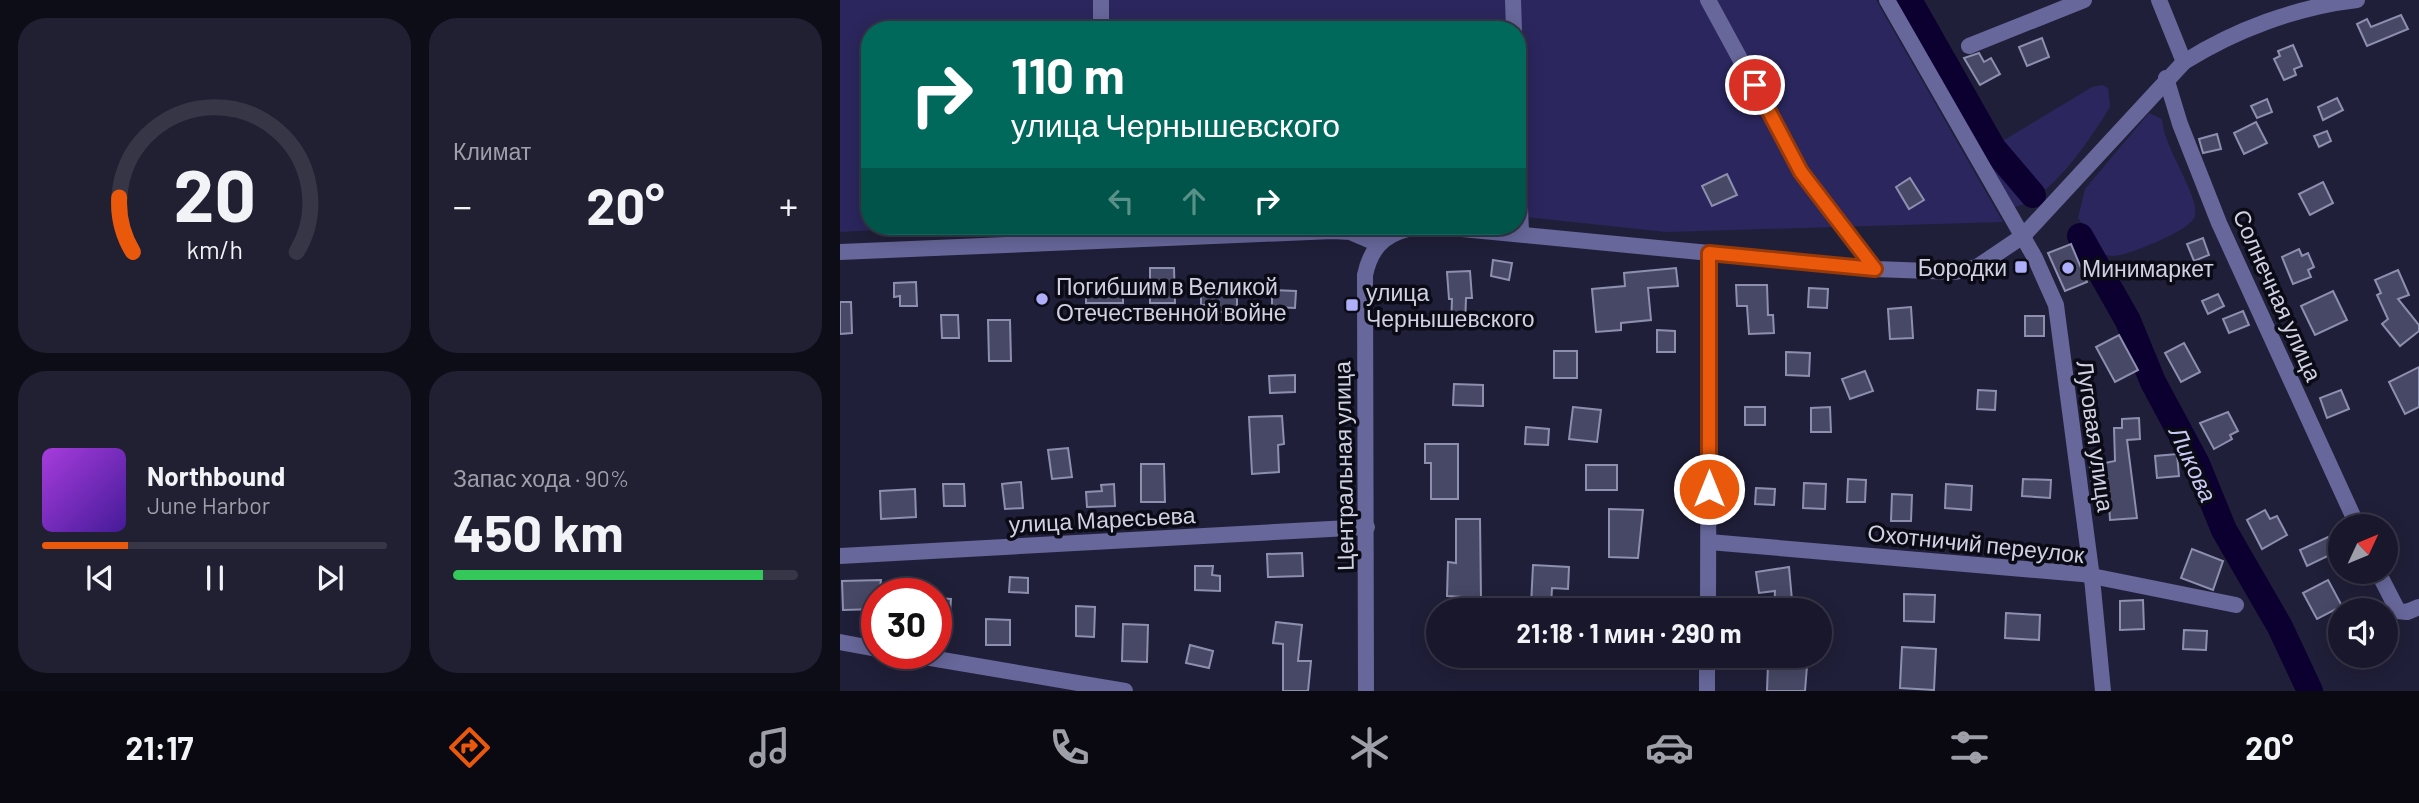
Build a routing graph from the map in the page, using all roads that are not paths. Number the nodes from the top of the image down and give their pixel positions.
1 (1101, 0) edge
2 (1513, 0) edge
3 (1708, 0) edge
4 (1887, 0) edge
5 (2084, 0) edge
6 (2159, 0) edge
7 (2357, 0) edge
8 (1101, 21) edge
9 (1514, 21) edge
10 (1969, 46) dead end
11 (2182, 64) junction
12 (2166, 78) junction
13 (1526, 233) edge
14 (1087, 235) edge
15 (1357, 235) edge
16 (1390, 235) edge
17 (2023, 236) junction
18 (1378, 244) junction
19 (840, 252) edge
20 (1709, 253) junction
21 (1875, 269) junction
22 (2352, 514) edge
23 (1367, 527) junction
24 (1709, 542) junction
25 (840, 556) edge
26 (2092, 578) junction
27 (2384, 584) edge
28 (1708, 598) edge
29 (2236, 605) dead end
30 (2419, 607) edge
31 (840, 642) edge
32 (861, 646) edge
33 (952, 662) edge
34 (1707, 668) edge
35 (1125, 691) edge
36 (1366, 691) edge
37 (1707, 691) edge
38 (2103, 691) edge

1 - 8 street
2 - 9 street
3 - 21 street
4 - 17 street, Луговая улица
5 - 10 street
6 - 11 street
7 - 11 street
11 - 12 street
12 - 17 street
12 - 22 street, Солнечная улица
13 - 20 street
14 - 19 street
15 - 18 street
16 - 18 street
17 - 21 street
17 - 26 street, Луговая улица
18 - 23 street, Центральная улица
20 - 21 street
20 - 24 street
23 - 25 street, улица Маресьева
23 - 36 street, Центральная улица
24 - 26 street, Охотничий переулок
24 - 28 street
26 - 29 street, Охотничий переулок
26 - 38 street, Луговая улица
27 - 30 street
31 - 32 street
33 - 35 street
34 - 37 street

